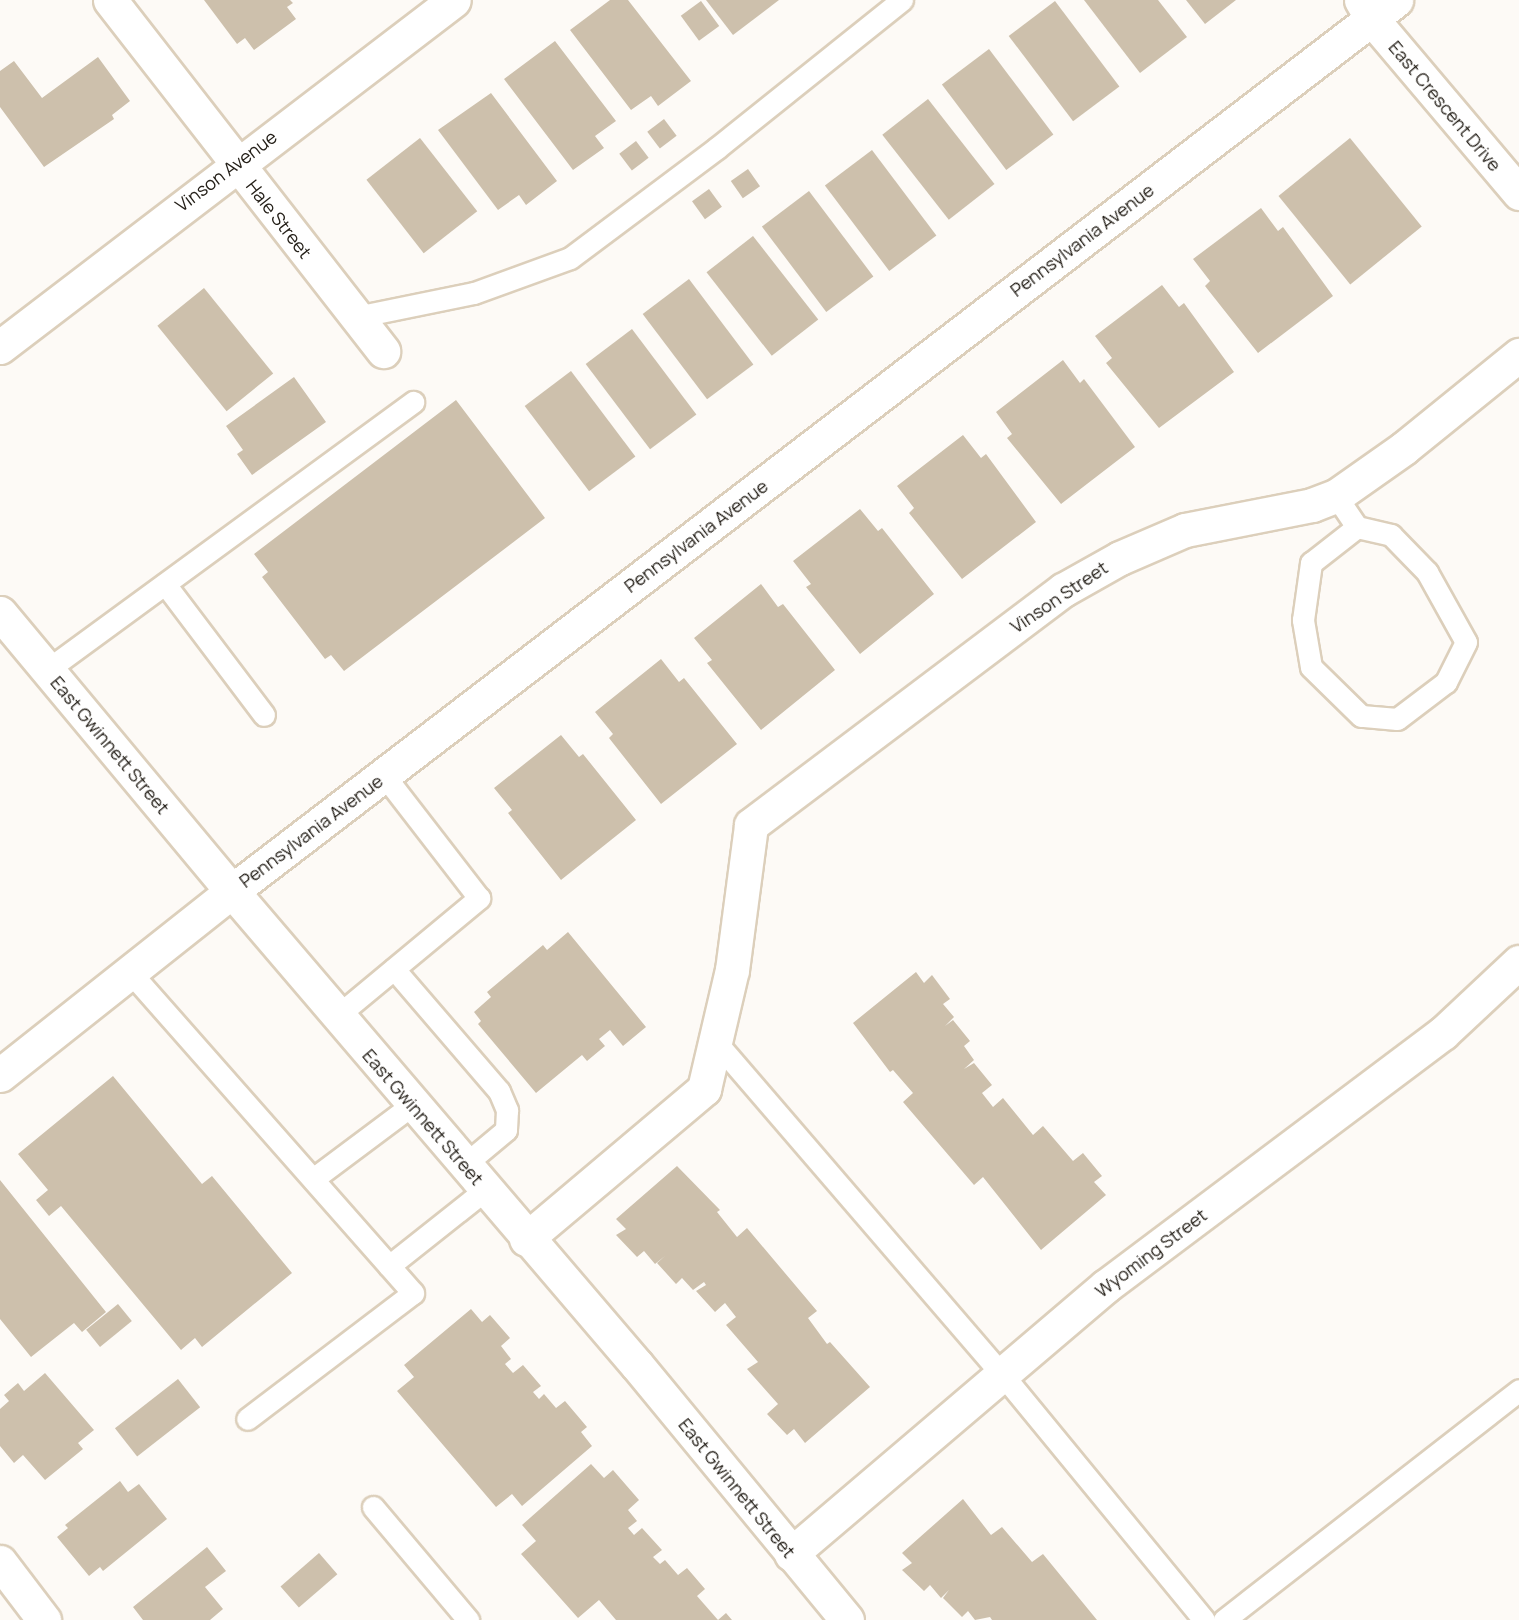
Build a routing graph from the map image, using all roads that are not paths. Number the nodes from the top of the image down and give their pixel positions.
1 (110, 0) edge
2 (454, 0) edge
3 (902, 0) edge
4 (1376, 6) edge
5 (235, 163) junction
6 (1519, 193) edge
7 (356, 317) junction
8 (0, 346) edge
9 (383, 351) dead end
10 (1519, 355) edge
11 (413, 402) dead end
12 (1336, 496) junction
13 (1357, 527) junction
14 (165, 584) junction
15 (0, 613) edge
16 (47, 670) junction
17 (264, 714) dead end
18 (384, 775) junction
19 (232, 891) junction
20 (1519, 962) edge
21 (394, 969) junction
22 (130, 972) junction
23 (337, 1016) junction
24 (716, 1042) junction
25 (0, 1075) edge
26 (412, 1105) junction
27 (464, 1165) junction
28 (314, 1179) junction
29 (485, 1190) junction
30 (526, 1239) junction
31 (389, 1266) junction
32 (1002, 1374) junction
33 (1519, 1389) edge
34 (247, 1419) dead end
35 (373, 1507) dead end
36 (791, 1554) junction
37 (0, 1562) edge
38 (44, 1620) edge
39 (468, 1620) edge
40 (847, 1620) edge
41 (1204, 1620) edge
42 (1224, 1620) edge

1 - 5 street, Hale Street
2 - 5 street, Vinson Avenue
3 - 7 lane
4 - 6 street, East Crescent Drive
4 - 18 street, Pennsylvania Avenue
5 - 7 street, Hale Street
5 - 8 street, Vinson Avenue
7 - 9 street, Hale Street
10 - 12 street, Vinson Street
11 - 14 lane
12 - 13 lane
12 - 24 street, Vinson Street
13 - 13 lane
14 - 16 lane
14 - 17 lane
15 - 16 street, East Gwinnett Street
16 - 19 street, East Gwinnett Street
18 - 19 street, Pennsylvania Avenue
18 - 21 lane
19 - 22 street, Pennsylvania Avenue
19 - 23 street, East Gwinnett Street
20 - 32 street, Wyoming Street
21 - 23 lane
21 - 27 lane
22 - 25 street, Pennsylvania Avenue
22 - 28 lane
23 - 26 street, East Gwinnett Street
24 - 30 street, Vinson Street
24 - 32 lane
26 - 27 street, East Gwinnett Street
26 - 28 lane
27 - 29 street, East Gwinnett Street
28 - 31 lane
29 - 30 street, East Gwinnett Street
29 - 31 lane
30 - 36 street, East Gwinnett Street
31 - 34 lane
32 - 36 street, Wyoming Street
32 - 41 lane
33 - 42 lane
35 - 39 lane
36 - 40 street, East Gwinnett Street
37 - 38 street

